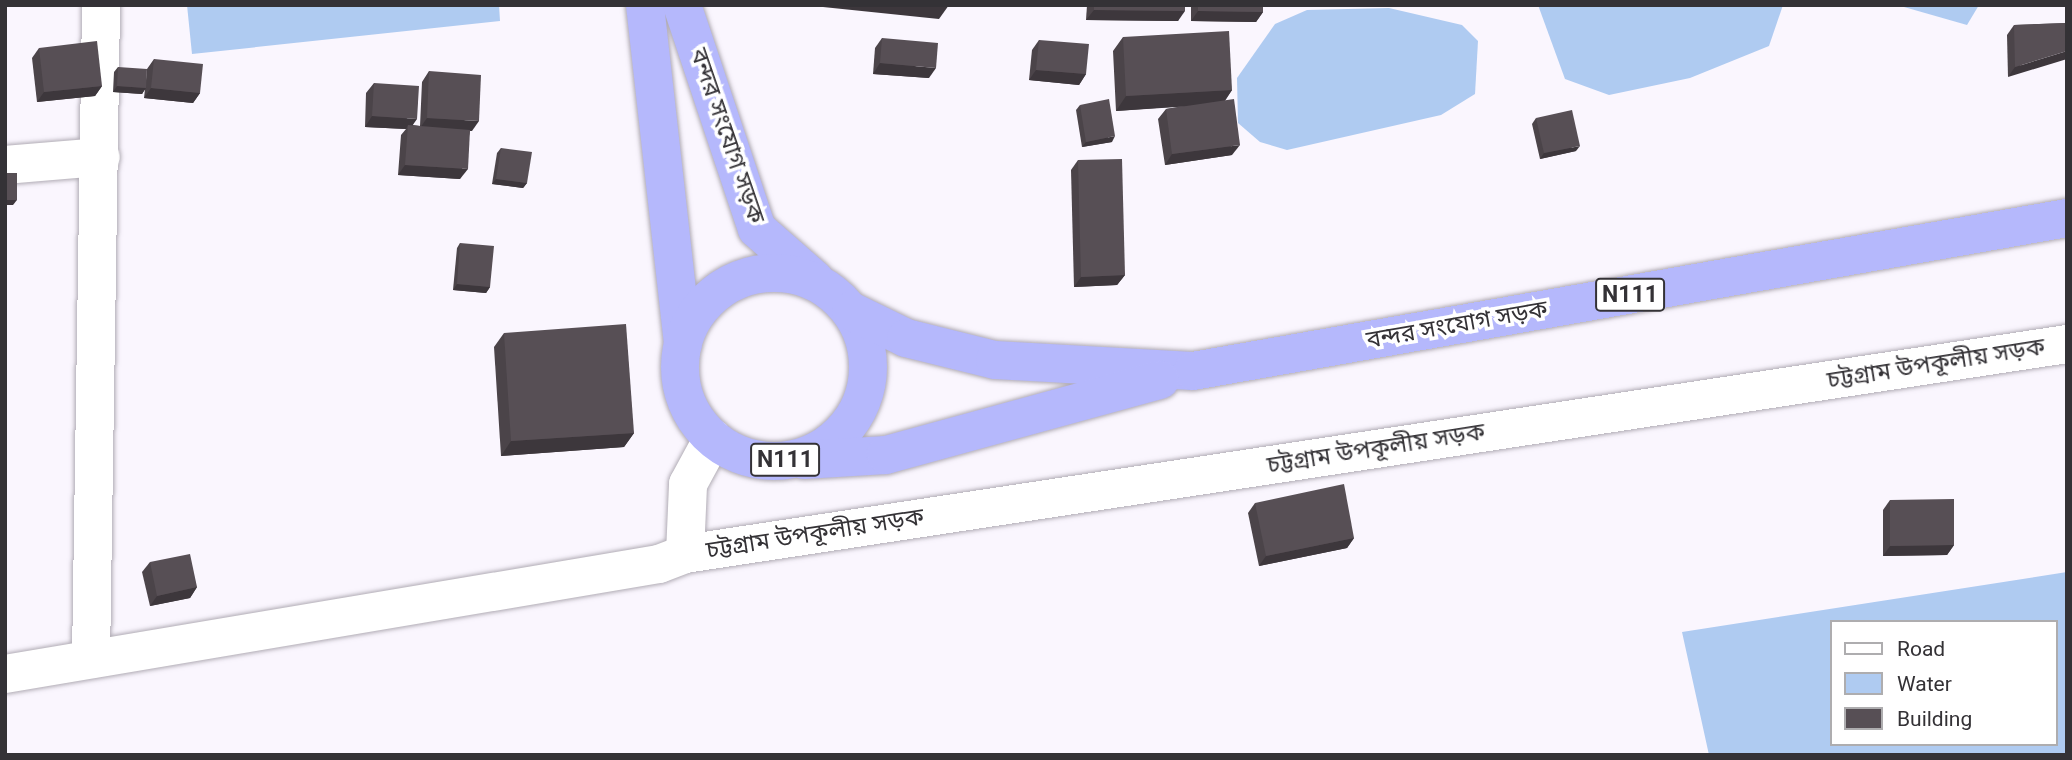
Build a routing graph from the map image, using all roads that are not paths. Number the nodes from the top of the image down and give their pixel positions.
1 (101, 5) edge
2 (658, 10) edge
3 (101, 158) junction
4 (5, 165) edge
5 (2067, 218) edge
6 (820, 284) junction
7 (851, 311) junction
8 (683, 344) junction
9 (2067, 344) edge
10 (1193, 371) junction
11 (713, 438) junction
12 (776, 461) junction
13 (685, 554) junction
14 (91, 659) junction
15 (5, 674) edge

1 - 3 street
2 - 6 highway, বন্দর সংযোগ সড়ক / N111
2 - 8 highway, N111
3 - 4 street
3 - 14 street
5 - 10 highway, বন্দর সংযোগ সড়ক / N111
6 - 7 highway, N111
6 - 8 highway, N111
7 - 10 highway, বন্দর সংযোগ সড়ক
7 - 12 highway, N111
8 - 11 highway, N111
9 - 13 street, চট্টগ্রাম উপকূলীয় সড়ক
10 - 12 highway, N111
11 - 12 highway, N111
11 - 13 street
13 - 14 street, চট্টগ্রাম উপকূলীয় সড়ক
14 - 15 street, চট্টগ্রাম উপকূলীয় সড়ক

